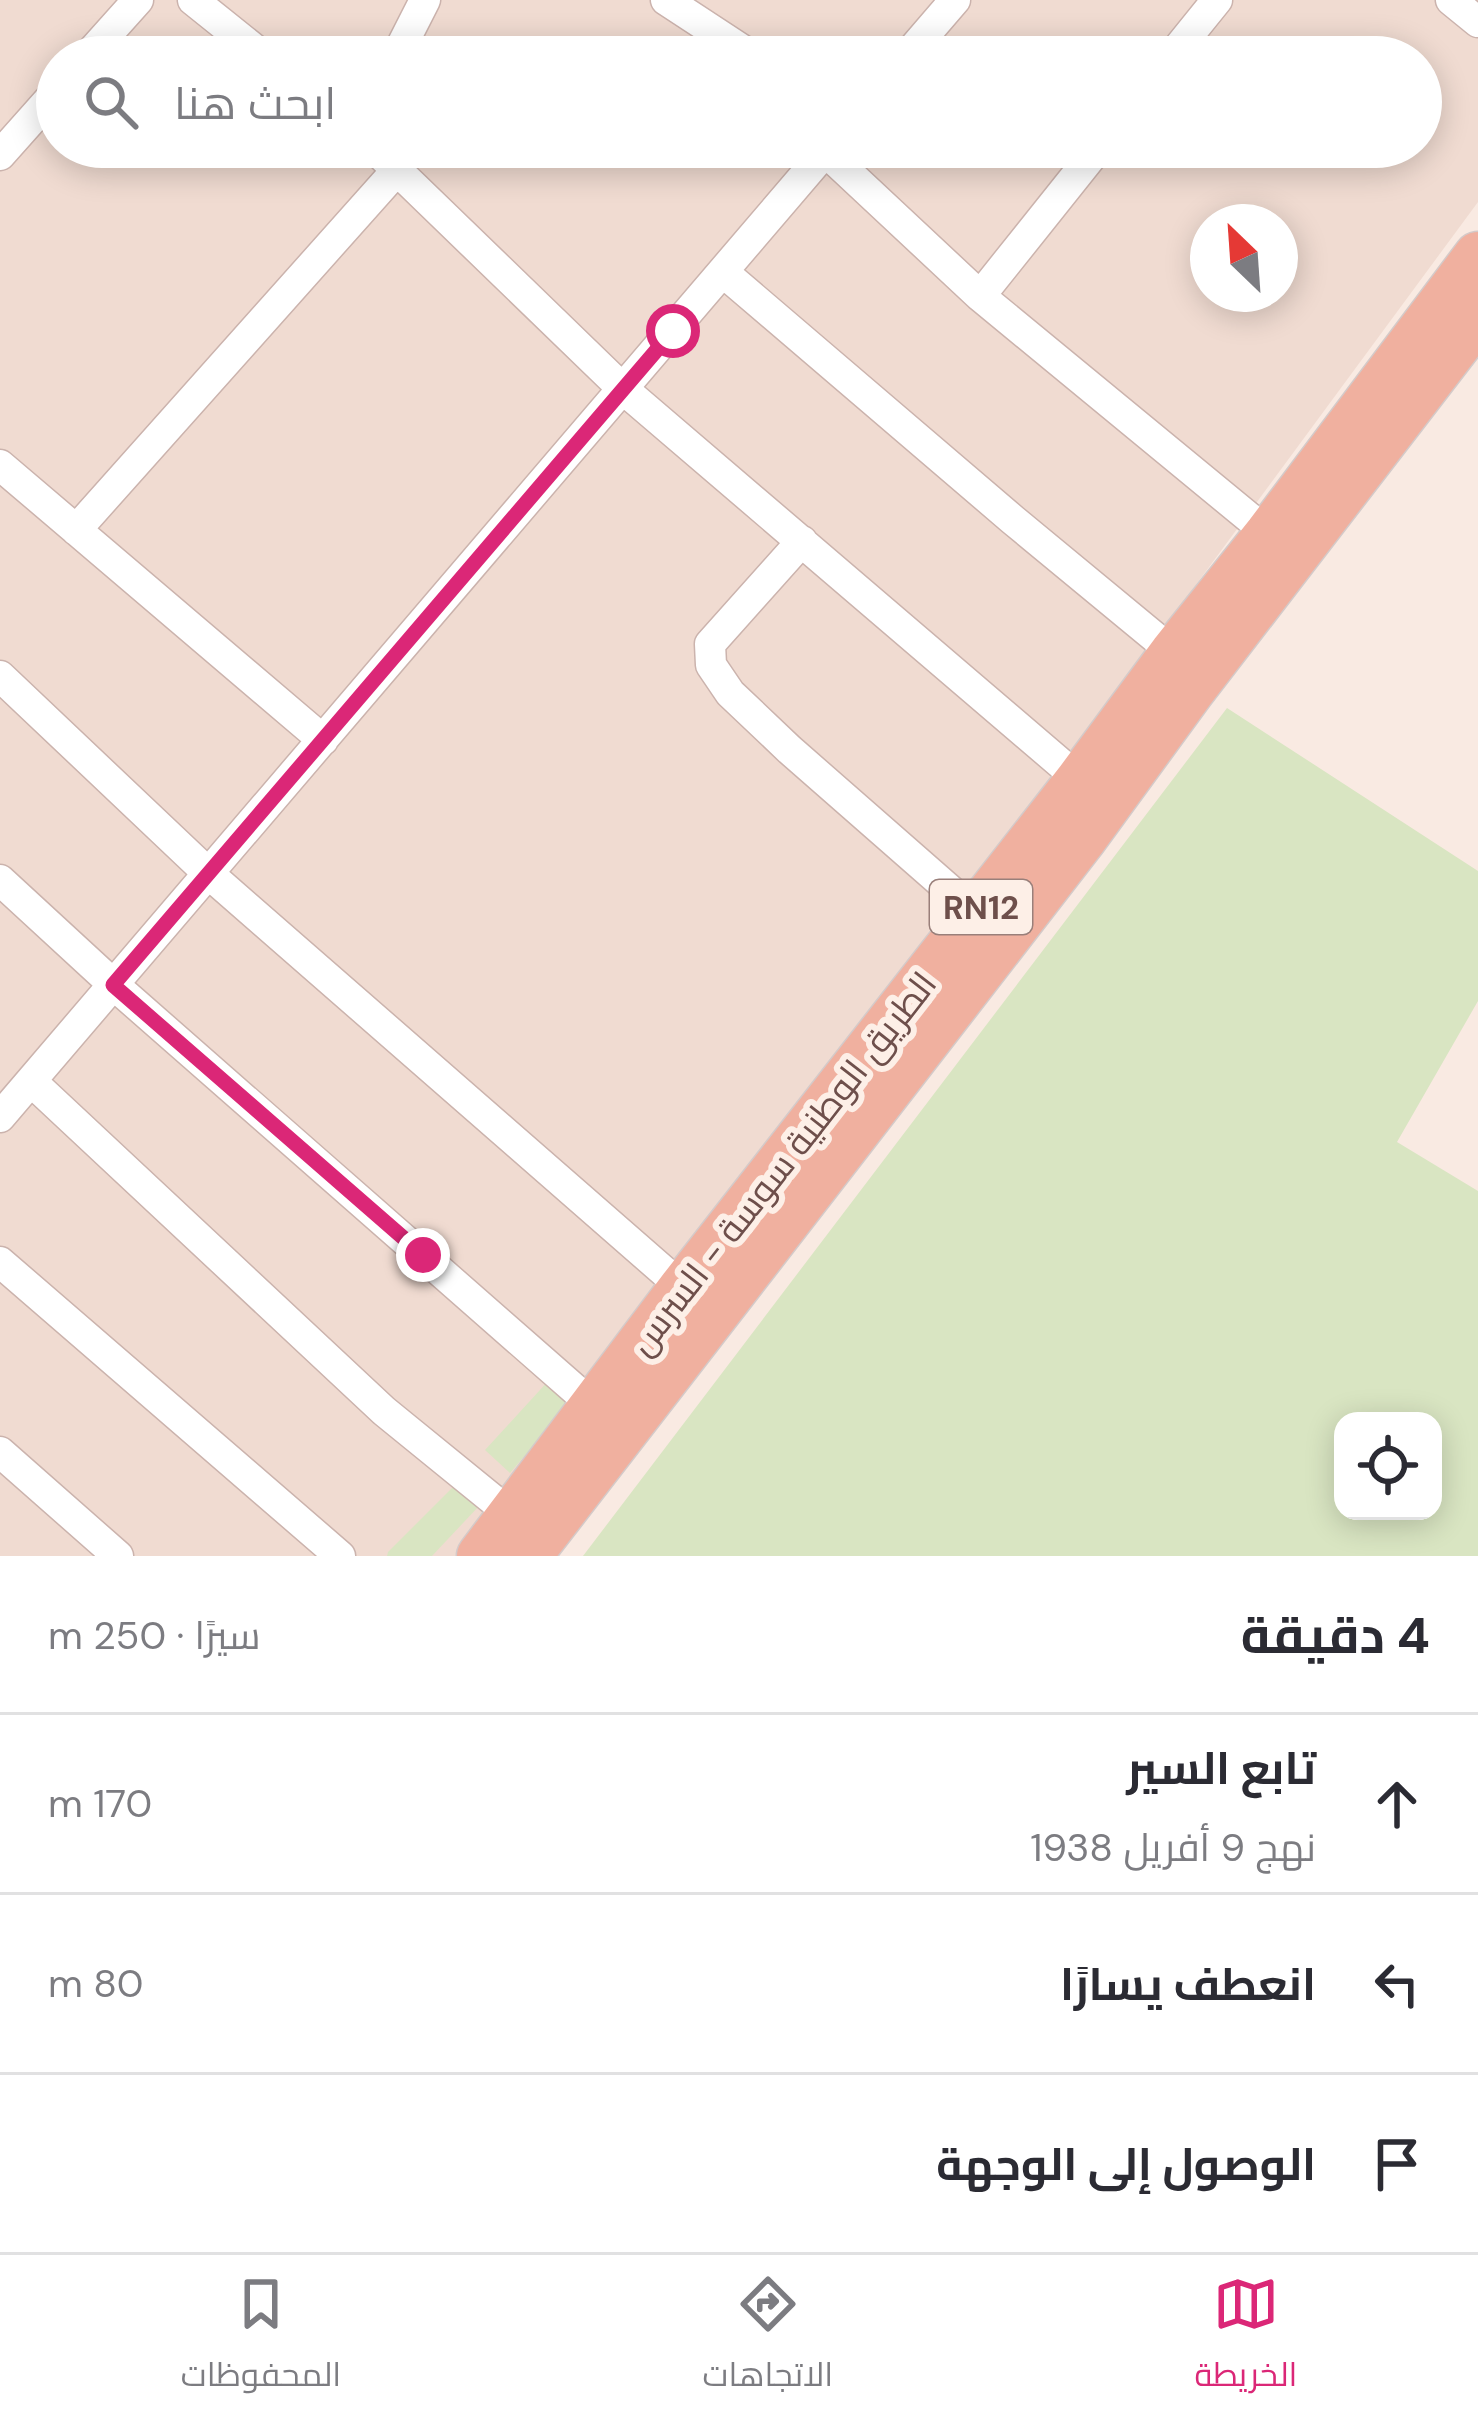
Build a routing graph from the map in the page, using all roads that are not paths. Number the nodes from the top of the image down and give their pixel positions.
1 (137, 0) edge
2 (193, 0) edge
3 (425, 0) edge
4 (666, 0) edge
5 (955, 0) edge
6 (1217, 0) edge
7 (1451, 0) edge
8 (1478, 22) edge
9 (105, 36) edge
10 (238, 36) edge
11 (407, 36) edge
12 (721, 36) edge
13 (924, 36) edge
14 (1188, 36) edge
15 (36, 115) edge
16 (0, 155) edge
17 (812, 168) edge
18 (848, 168) edge
19 (1082, 168) edge
20 (398, 170) joint
21 (1478, 256) edge
22 (723, 272) junction
23 (980, 296) junction
24 (1478, 317) edge
25 (623, 389) junction
26 (0, 465) edge
27 (76, 530) junction
28 (1269, 534) junction
29 (802, 541) junction
30 (1174, 653) junction
31 (0, 676) edge
32 (323, 740) junction
33 (1080, 780) junction
34 (208, 874) junction
35 (0, 880) edge
36 (976, 913) junction
37 (113, 985) junction
38 (31, 1081) junction
39 (0, 1118) edge
40 (0, 1262) edge
41 (683, 1288) junction
42 (595, 1407) junction
43 (0, 1452) edge
44 (520, 1536) edge
45 (118, 1556) edge
46 (340, 1556) edge
47 (481, 1556) edge

1 - 9 street
2 - 10 street
3 - 11 street
4 - 12 street
5 - 13 street
6 - 14 street
7 - 8 street
15 - 16 street
17 - 22 street
18 - 23 street
19 - 23 street
20 - 25 street
20 - 27 street
21 - 28 highway, الطريق الوطنية سوسة - السرس / RN12
22 - 25 street
22 - 30 street
23 - 28 street
24 - 44 highway, الطريق الوطنية سوسة - السرس / RN12
25 - 29 street
25 - 32 street
26 - 27 street
27 - 32 street
28 - 30 highway, الطريق الوطنية سوسة - السرس / RN12
29 - 33 street
29 - 36 street
30 - 33 highway, الطريق الوطنية سوسة - السرس / RN12
31 - 34 street
32 - 34 street
33 - 36 highway, الطريق الوطنية سوسة - السرس / RN12
34 - 37 street
34 - 41 street
35 - 37 street
36 - 41 highway, الطريق الوطنية سوسة - السرس / RN12
37 - 38 street
37 - 42 street
38 - 39 street
38 - 44 street
40 - 46 street
41 - 42 highway, الطريق الوطنية سوسة - السرس / RN12
42 - 44 highway, الطريق الوطنية سوسة - السرس / RN12
43 - 45 street
44 - 47 highway, الطريق الوطنية سوسة - السرس / RN12

